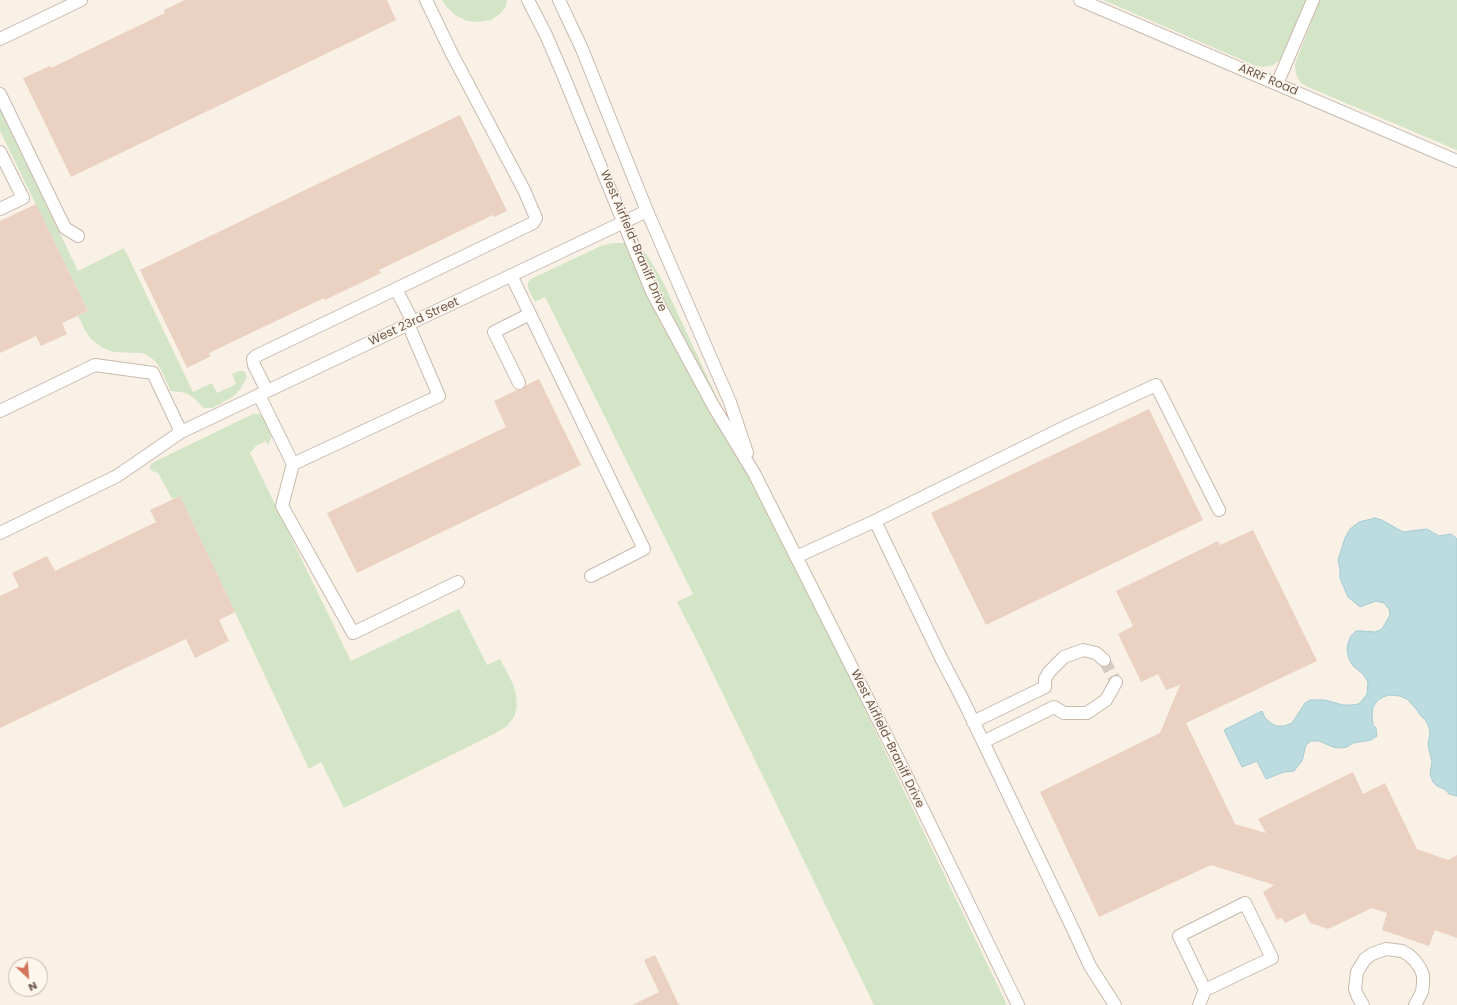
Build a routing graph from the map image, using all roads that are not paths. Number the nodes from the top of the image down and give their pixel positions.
1 (81, 0) edge
2 (426, 0) edge
3 (528, 0) edge
4 (559, 0) edge
5 (1080, 0) edge
6 (1313, 0) edge
7 (0, 39) edge
8 (1277, 84) junction
9 (0, 94) edge
10 (0, 152) edge
11 (1457, 161) edge
12 (0, 209) edge
13 (646, 211) junction
14 (624, 222) junction
15 (78, 236) dead end
16 (511, 275) junction
17 (396, 289) junction
18 (530, 314) junction
19 (410, 323) junction
20 (519, 383) dead end
21 (263, 393) junction
22 (0, 412) edge
23 (181, 432) junction
24 (293, 464) junction
25 (754, 473) junction
26 (1219, 510) dead end
27 (875, 521) junction
28 (0, 533) edge
29 (796, 557) junction
30 (591, 576) dead end
31 (458, 582) dead end
32 (1104, 660) tunnel mouth
33 (1116, 682) dead end
34 (973, 722) junction
35 (983, 742) junction
36 (1205, 990) junction
37 (1018, 1005) edge
38 (1115, 1005) edge
39 (1199, 1005) edge
40 (1363, 1005) edge
41 (1415, 1005) edge

1 - 7 street
2 - 17 street
3 - 14 street, West Airfield-Braniff Drive
4 - 13 street, West Airfield-Braniff Drive
5 - 8 street, ARRF Road
6 - 8 street
8 - 11 street, ARRF Road
9 - 15 street
10 - 12 street
13 - 14 street, West 23rd Street
13 - 25 street, West Airfield-Braniff Drive
14 - 16 street, West 23rd Street
14 - 25 street, West Airfield-Braniff Drive
16 - 18 street
16 - 19 street, West 23rd Street
17 - 19 street
17 - 21 street
18 - 20 street
18 - 30 street
19 - 21 street, West 23rd Street
19 - 24 street
21 - 23 street, West 23rd Street
21 - 24 street
22 - 23 street
23 - 28 street, West 23rd Street
24 - 31 street
25 - 29 street, West Airfield-Braniff Drive
26 - 27 street
27 - 29 street
27 - 34 street
29 - 37 street, West Airfield-Braniff Drive
32 - 34 street
33 - 35 street
34 - 35 street
35 - 38 street
36 - 36 street
36 - 39 street
40 - 41 street

